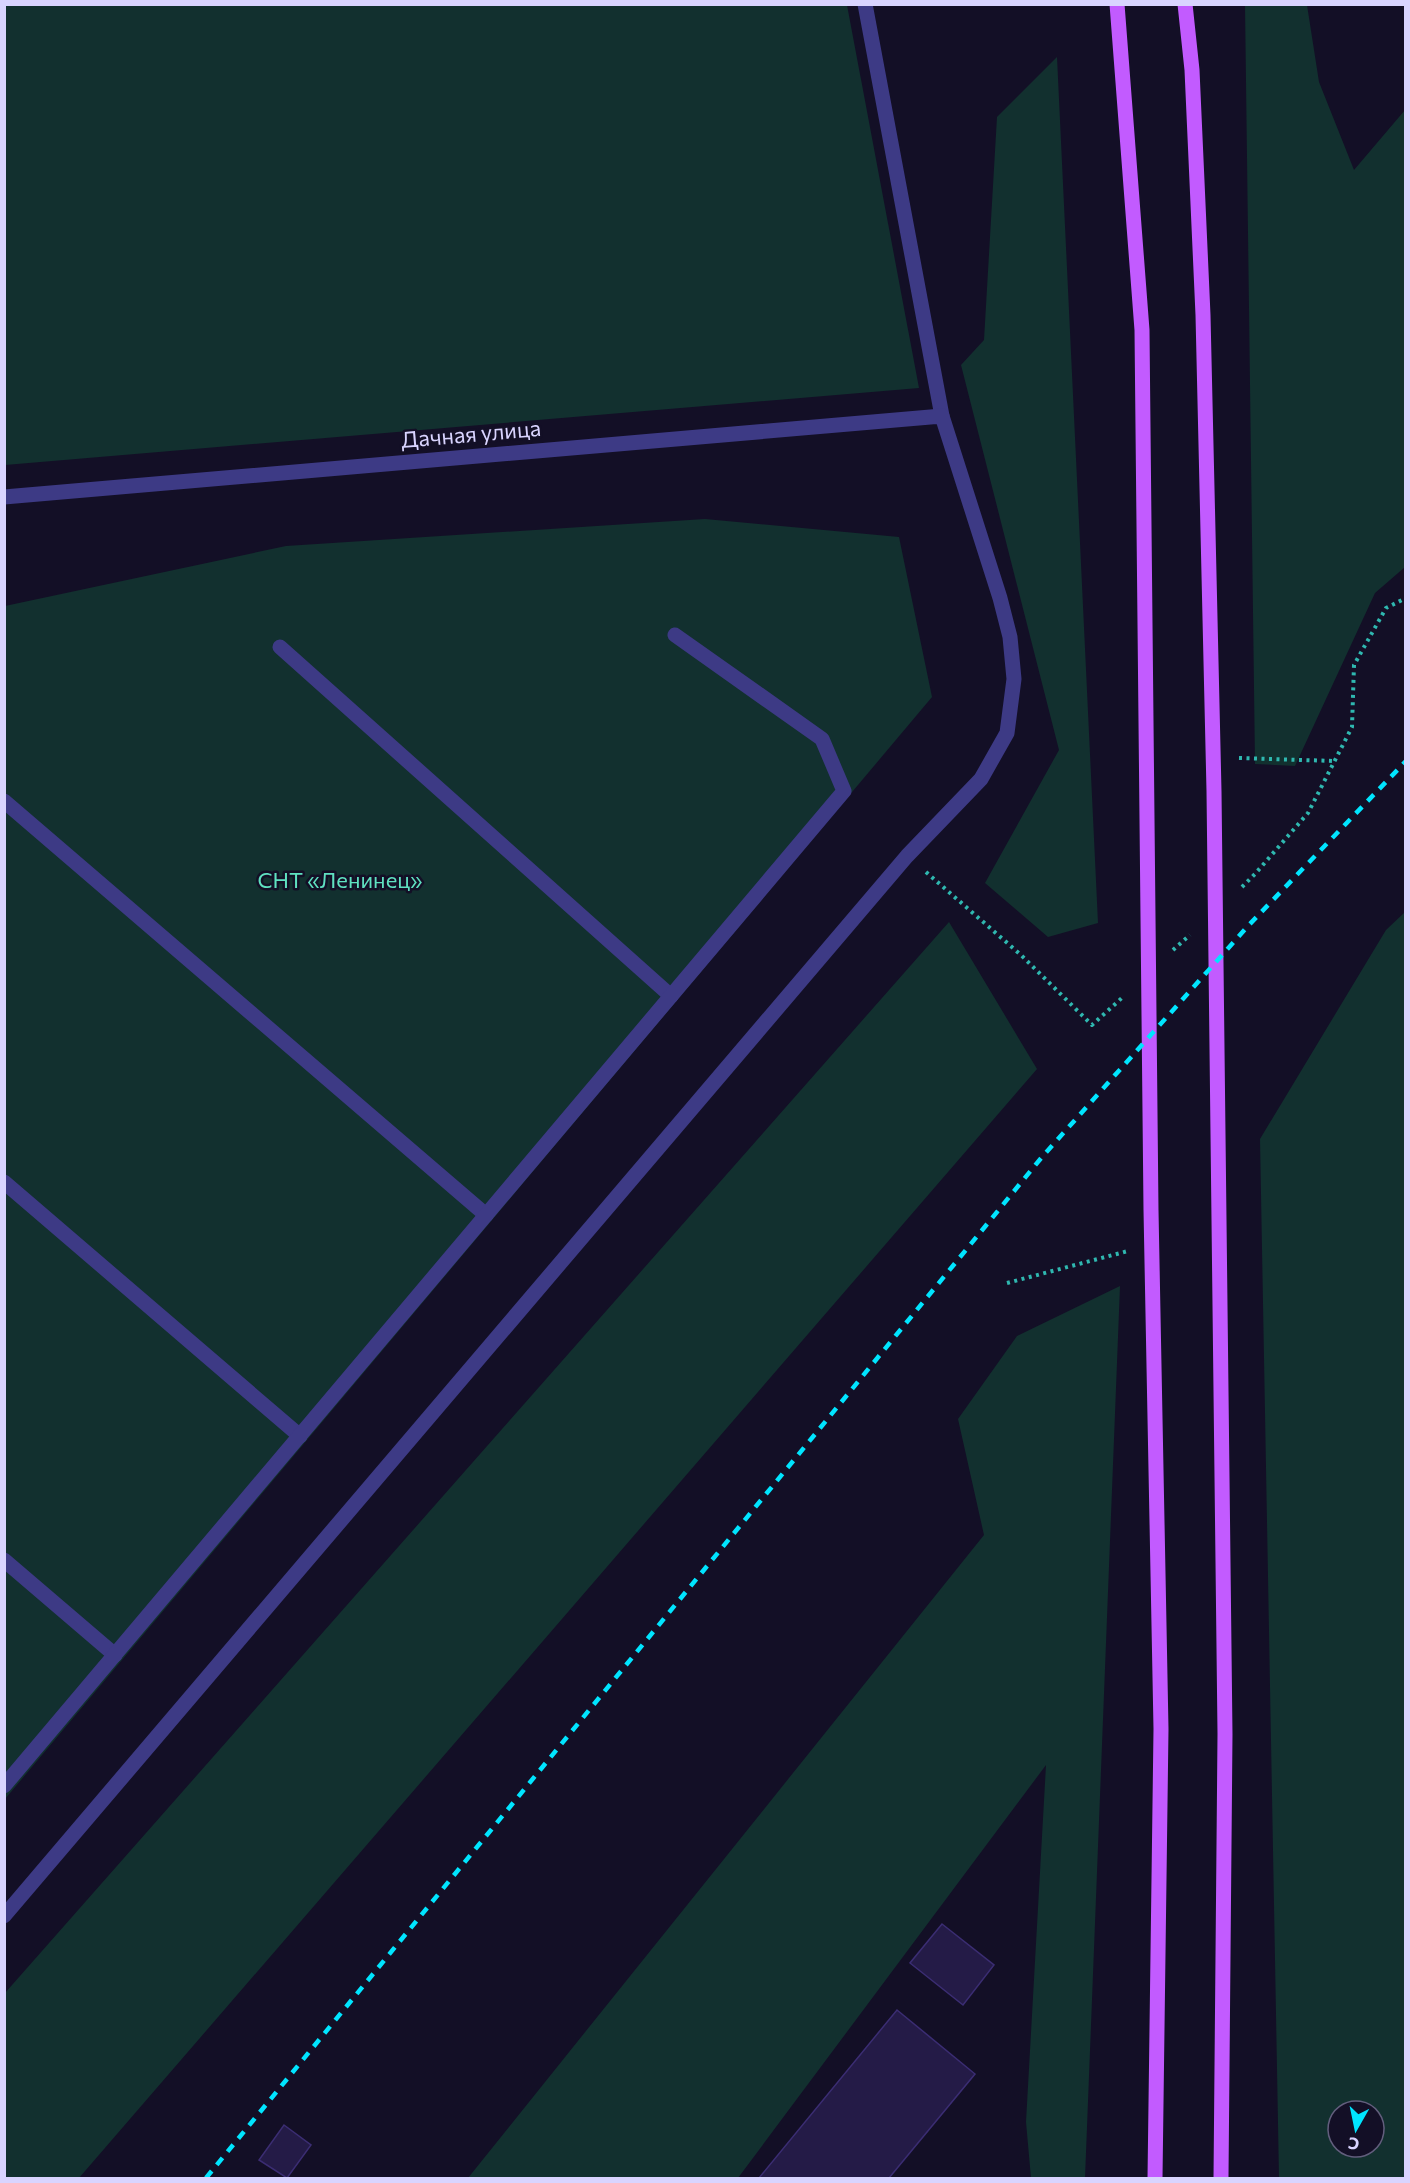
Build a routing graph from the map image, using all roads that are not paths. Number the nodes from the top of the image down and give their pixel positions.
1 (865, 4) edge
2 (1117, 4) edge
3 (1185, 4) edge
4 (942, 416) junction
5 (4, 497) edge
6 (675, 635) dead end
7 (280, 647) dead end
8 (4, 801) edge
9 (671, 996) junction
10 (4, 1182) edge
11 (486, 1215) junction
12 (300, 1436) junction
13 (4, 1560) edge
14 (115, 1655) junction
15 (4, 1786) edge
16 (4, 1916) edge
17 (1155, 2178) edge
18 (1221, 2178) edge

1 - 4 street
2 - 17 main road
3 - 18 main road
4 - 5 street, Дачная улица
4 - 16 street
6 - 9 street
7 - 9 street
8 - 11 street
9 - 11 street
10 - 12 street
11 - 12 street
12 - 14 street
13 - 14 street
14 - 15 street

